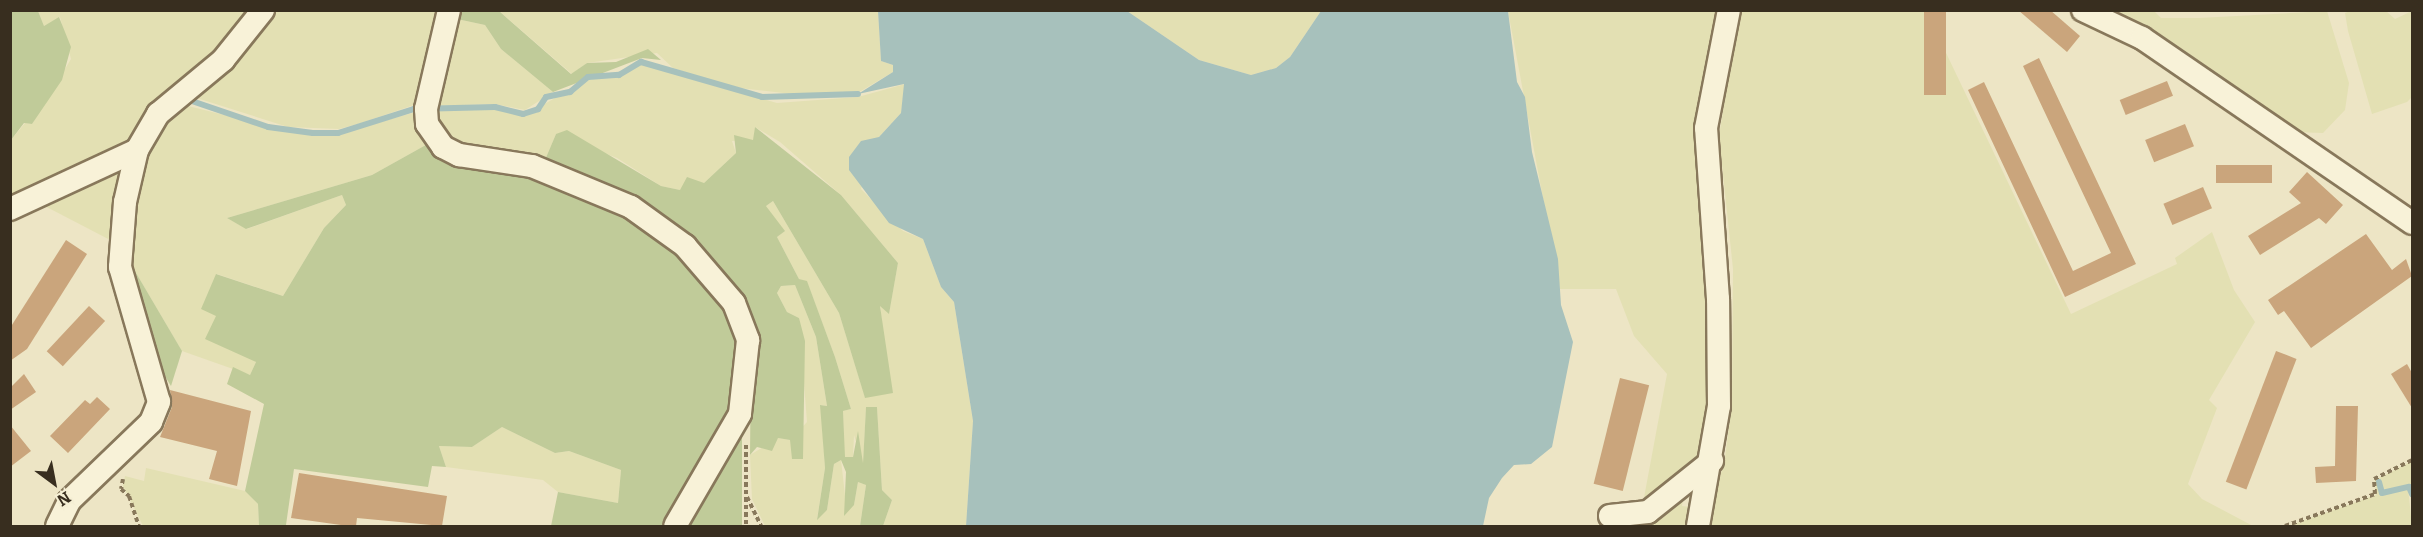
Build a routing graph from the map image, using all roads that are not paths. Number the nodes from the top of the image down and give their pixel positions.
1 (262, 10) edge
2 (449, 10) edge
3 (1729, 10) edge
4 (2083, 10) edge
5 (137, 150) junction
6 (10, 209) edge
7 (2412, 223) edge
8 (1712, 461) junction
9 (1610, 516) dead end
10 (57, 526) edge
11 (675, 526) edge
12 (1698, 526) edge

1 - 5 street
2 - 11 street
3 - 8 street
4 - 7 street
5 - 6 street
5 - 10 street
8 - 9 street
8 - 12 street

